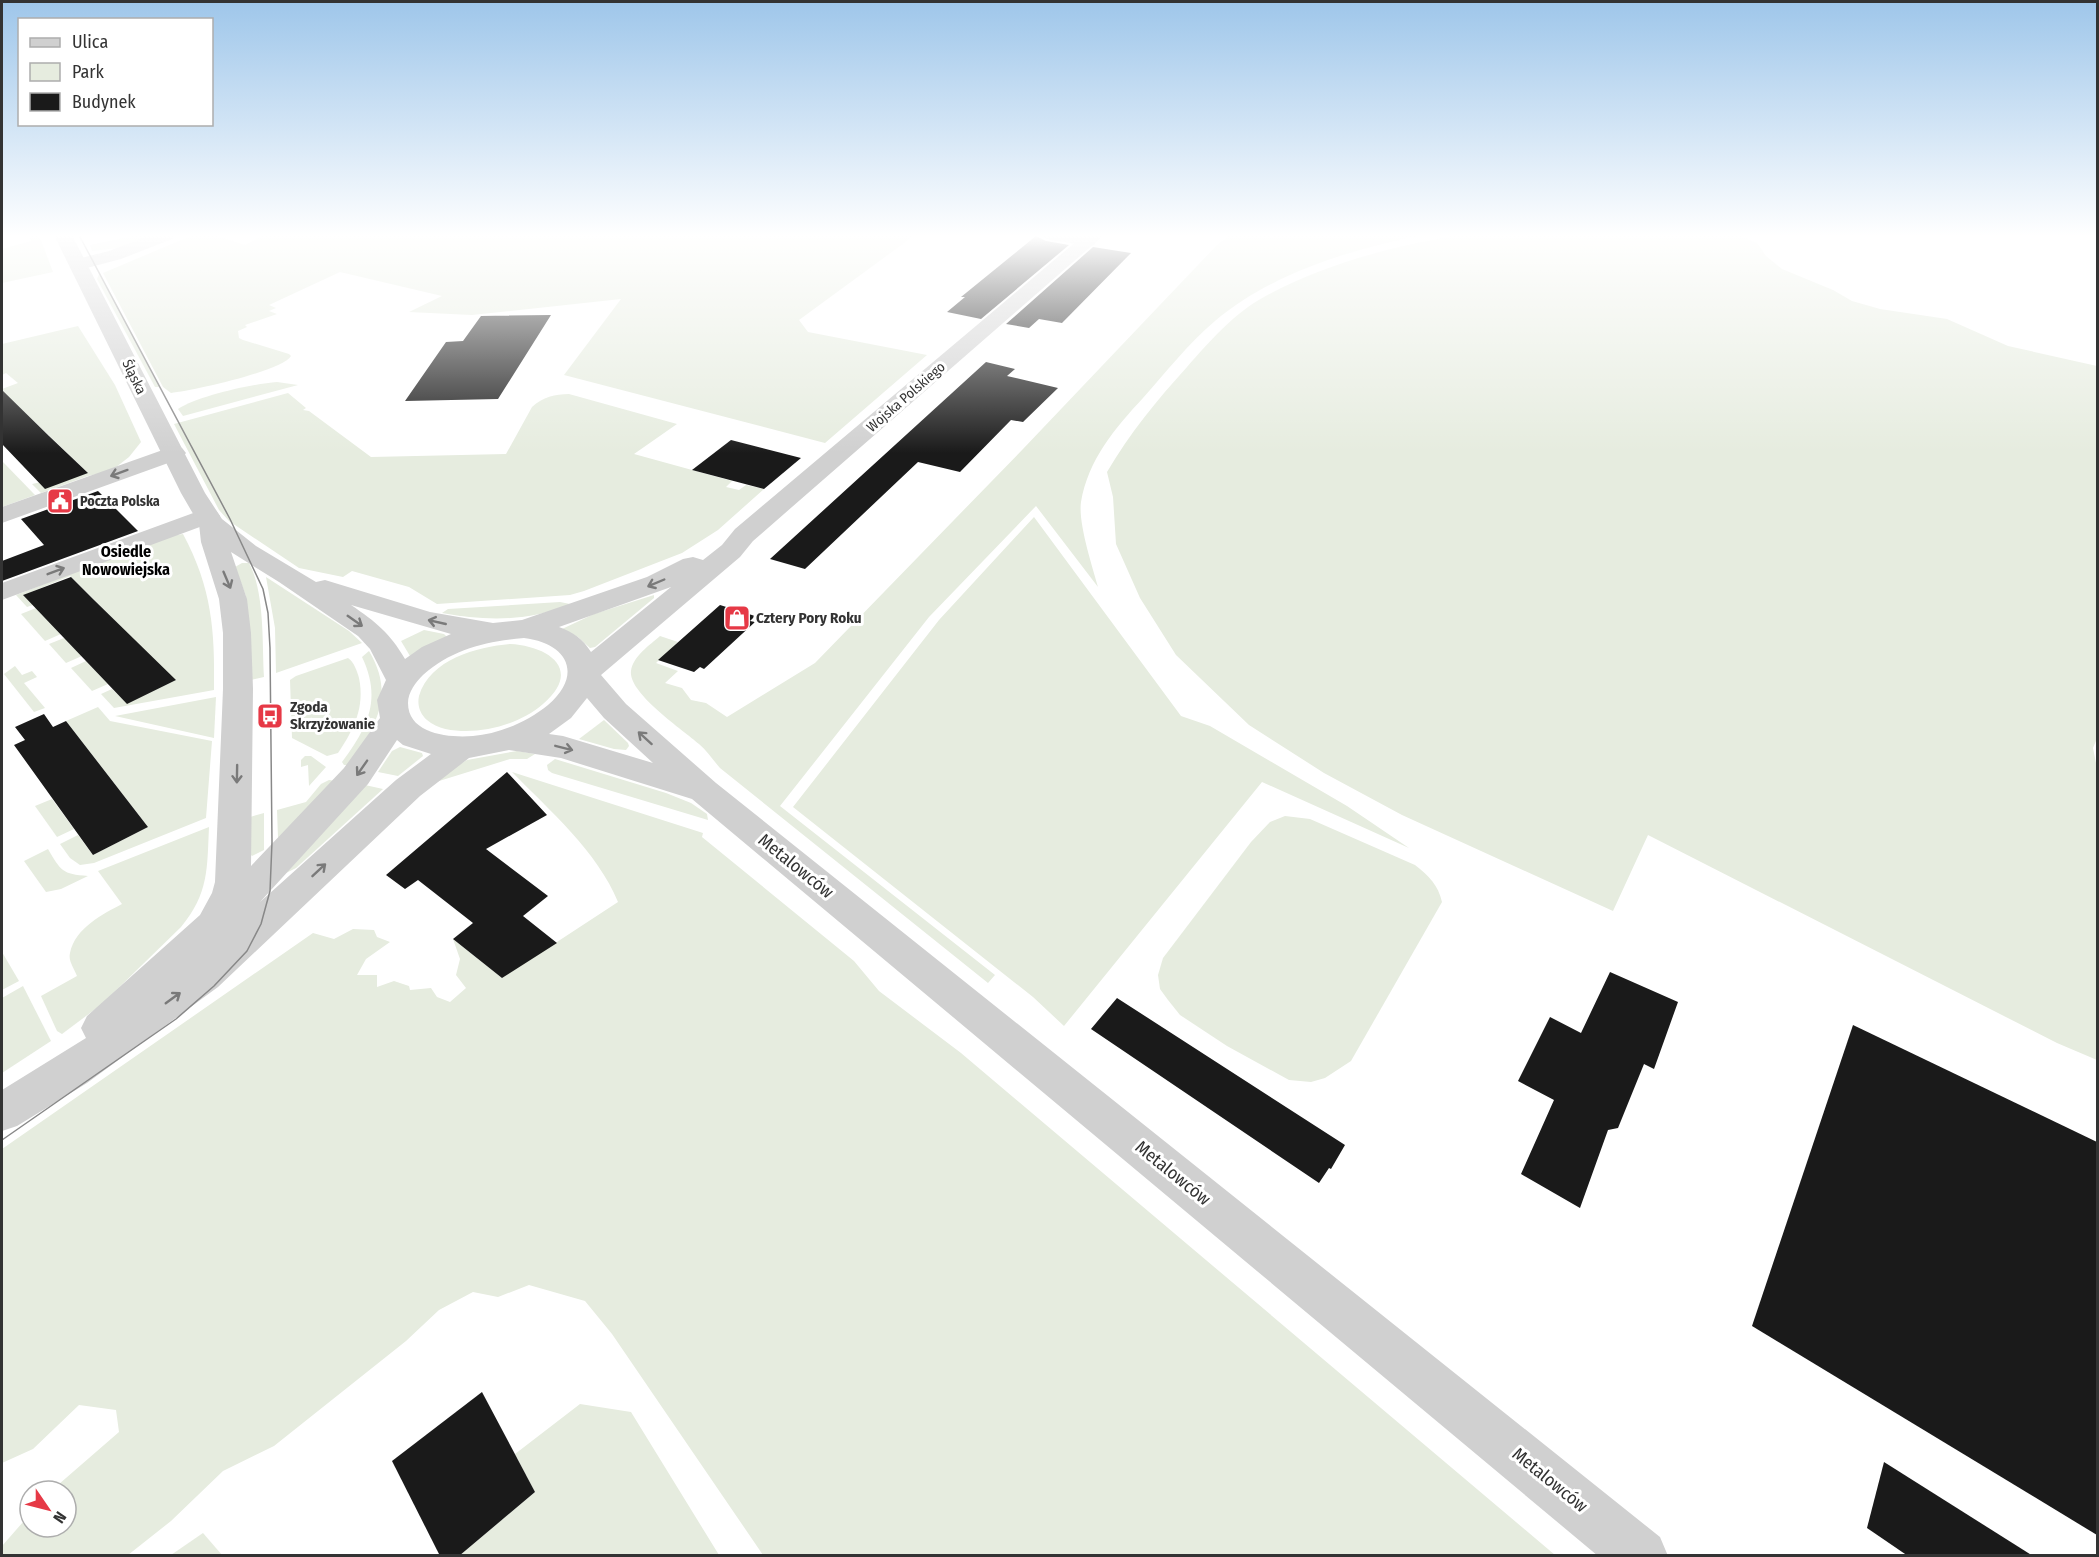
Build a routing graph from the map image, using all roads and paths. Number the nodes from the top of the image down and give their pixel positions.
1 (100, 308) edge
2 (1010, 308) edge
3 (174, 453) junction
4 (2, 515) edge
5 (209, 520) junction
6 (744, 535) junction
7 (289, 576) junction
8 (2, 592) edge
9 (524, 629) junction
10 (495, 631) junction
11 (583, 674) junction
12 (402, 681) junction
13 (395, 720) junction
14 (506, 740) junction
15 (462, 747) junction
16 (704, 791) junction
17 (200, 938) junction
18 (2, 1104) edge
19 (2, 1112) edge
20 (1641, 1556) edge

1 - 3 street, Śląska
2 - 6 street, Wojska Polskiego
3 -> 4 street
3 - 5 street, Śląska
5 - 7 street, Śląska
8 -> 5 street
5 -> 17 street
6 -> 9 street, Wojska Polskiego
6 - 11 street, Wojska Polskiego
10 -> 7 street, Śląska
7 -> 12 street, Śląska
9 - 10 street
9 - 11 street
10 - 12 street
11 - 14 street
16 -> 11 street, Metalowców
12 - 13 street
13 - 15 street
13 -> 17 street
14 - 15 street
14 -> 16 street
19 -> 15 street
16 - 20 street, Metalowców
17 - 18 street

